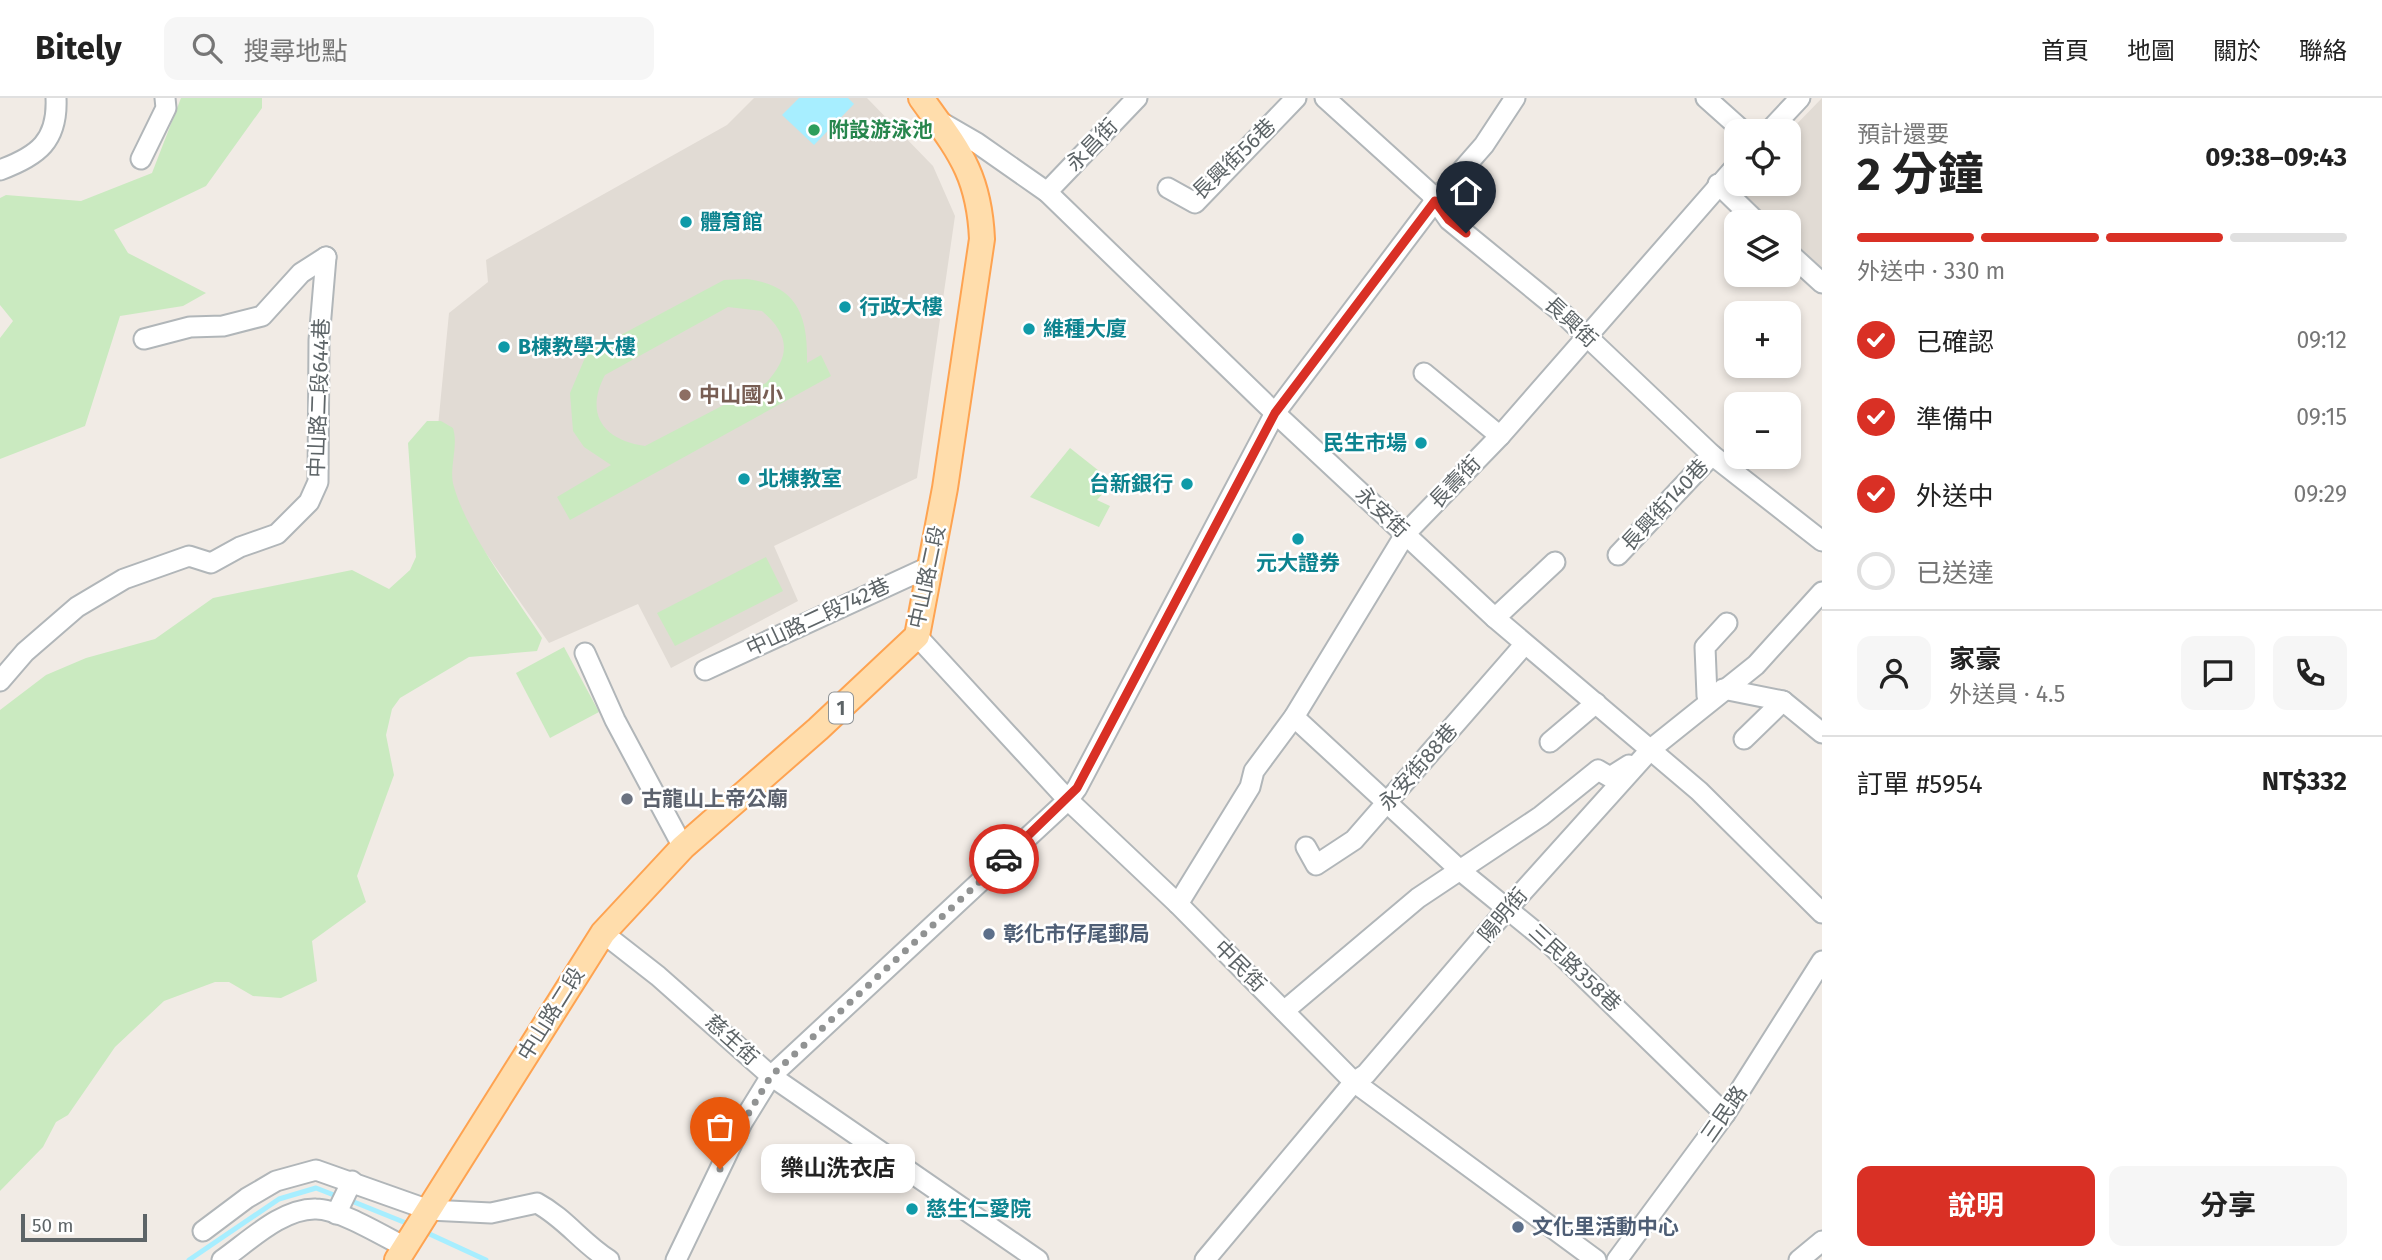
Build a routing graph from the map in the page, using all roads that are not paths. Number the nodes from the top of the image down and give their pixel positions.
1 (56, 98) edge
2 (165, 98) edge
3 (921, 98) edge
4 (1137, 98) edge
5 (1296, 98) edge
6 (1325, 98) edge
7 (1515, 98) edge
8 (1706, 98) edge
9 (1800, 98) edge
10 (1730, 119) edge
11 (1780, 119) edge
12 (937, 120) junction
13 (141, 159) dead end
14 (0, 170) edge
15 (1724, 178) edge
16 (1718, 184) junction
17 (1168, 188) dead end
18 (1047, 192) junction
19 (1435, 201) junction
20 (1745, 210) edge
21 (1801, 264) edge
22 (1822, 283) edge
23 (1587, 337) junction
24 (144, 340) dead end
25 (1424, 373) dead end
26 (1275, 413) junction
27 (1500, 436) junction
28 (1712, 455) junction
29 (1406, 533) junction
30 (1822, 541) edge
31 (1618, 555) dead end
32 (1555, 562) dead end
33 (931, 566) junction
34 (1822, 592) edge
35 (1495, 618) junction
36 (1727, 623) dead end
37 (917, 636) junction
38 (1524, 645) junction
39 (585, 653) dead end
40 (705, 670) dead end
41 (0, 681) edge
42 (1717, 695) junction
43 (1783, 701) junction
44 (1596, 703) junction
45 (1294, 717) junction
46 (1822, 733) edge
47 (1744, 739) dead end
48 (1550, 742) dead end
49 (1650, 750) junction
50 (1068, 800) junction
51 (1386, 804) junction
52 (684, 847) junction
53 (1306, 848) dead end
54 (1462, 872) junction
55 (1178, 904) junction
56 (1508, 908) junction
57 (1822, 913) edge
58 (603, 933) junction
59 (1822, 961) edge
60 (1284, 1011) junction
61 (771, 1076) junction
62 (1354, 1082) junction
63 (1725, 1114) junction
64 (352, 1181) junction
65 (336, 1214) junction
66 (203, 1231) dead end
67 (413, 1235) edge
68 (1822, 1241) edge
69 (222, 1260) edge
70 (609, 1260) edge
71 (676, 1260) edge
72 (1038, 1260) edge
73 (1205, 1260) edge
74 (1596, 1260) edge
75 (1617, 1260) edge
76 (1800, 1260) edge

1 - 14 street
2 - 13 street
3 - 12 main road, 中山路二段
4 - 18 street, 永昌街
5 - 17 street, 長興街56巷
6 - 19 street, 長興街
7 - 19 street
8 - 10 street
9 - 11 street
12 - 18 street, 永安街
12 - 33 main road, 中山路二段
15 - 16 street, 長壽街
16 - 20 street
16 - 23 street, 長壽街
18 - 26 street, 永安街
19 - 23 street, 長興街
19 - 26 street
21 - 22 street
23 - 27 street, 長壽街
23 - 28 street, 長興街
24 - 41 street, 中山路二段644巷
25 - 27 street
26 - 29 street, 永安街
26 - 50 street
27 - 29 street, 長壽街
28 - 30 street, 長興街
28 - 31 street, 長興街140巷
29 - 35 street, 永安街
29 - 45 street, 長壽街
32 - 35 street
33 - 37 main road, 中山路二段
33 - 40 street, 中山路二段742巷
34 - 42 street, 陽明街
35 - 38 street, 永安街
36 - 42 street
37 - 50 street, 中民街
37 - 52 main road, 中山路二段 / 1
38 - 44 street, 永安街
38 - 51 street, 永安街88巷
39 - 52 street
42 - 43 street
42 - 49 street, 陽明街
43 - 46 street
43 - 47 street
44 - 48 street
44 - 49 street, 永安街
45 - 51 street, 三民路358巷
45 - 55 street, 長壽街
49 - 54 street
49 - 56 street, 陽明街
49 - 57 street, 永安街
50 - 55 street, 中民街
50 - 61 street
51 - 53 street, 永安街88巷
51 - 54 street, 三民路358巷
52 - 58 main road, 中山路二段 / 1
54 - 56 street, 三民路358巷
54 - 60 street
55 - 60 street, 中民街
56 - 62 street, 陽明街
56 - 63 street, 三民路358巷
58 - 61 street, 慈生街
58 - 67 main road, 中山路二段 / 1
59 - 63 street, 三民路
60 - 62 street, 中民街
61 - 71 street
61 - 72 street, 慈生街
62 - 73 street, 陽明街
62 - 74 street, 中民街
63 - 75 street, 三民路
64 - 65 street
64 - 66 street
64 - 67 street
65 - 67 street
65 - 69 street
67 - 70 street
68 - 76 street

